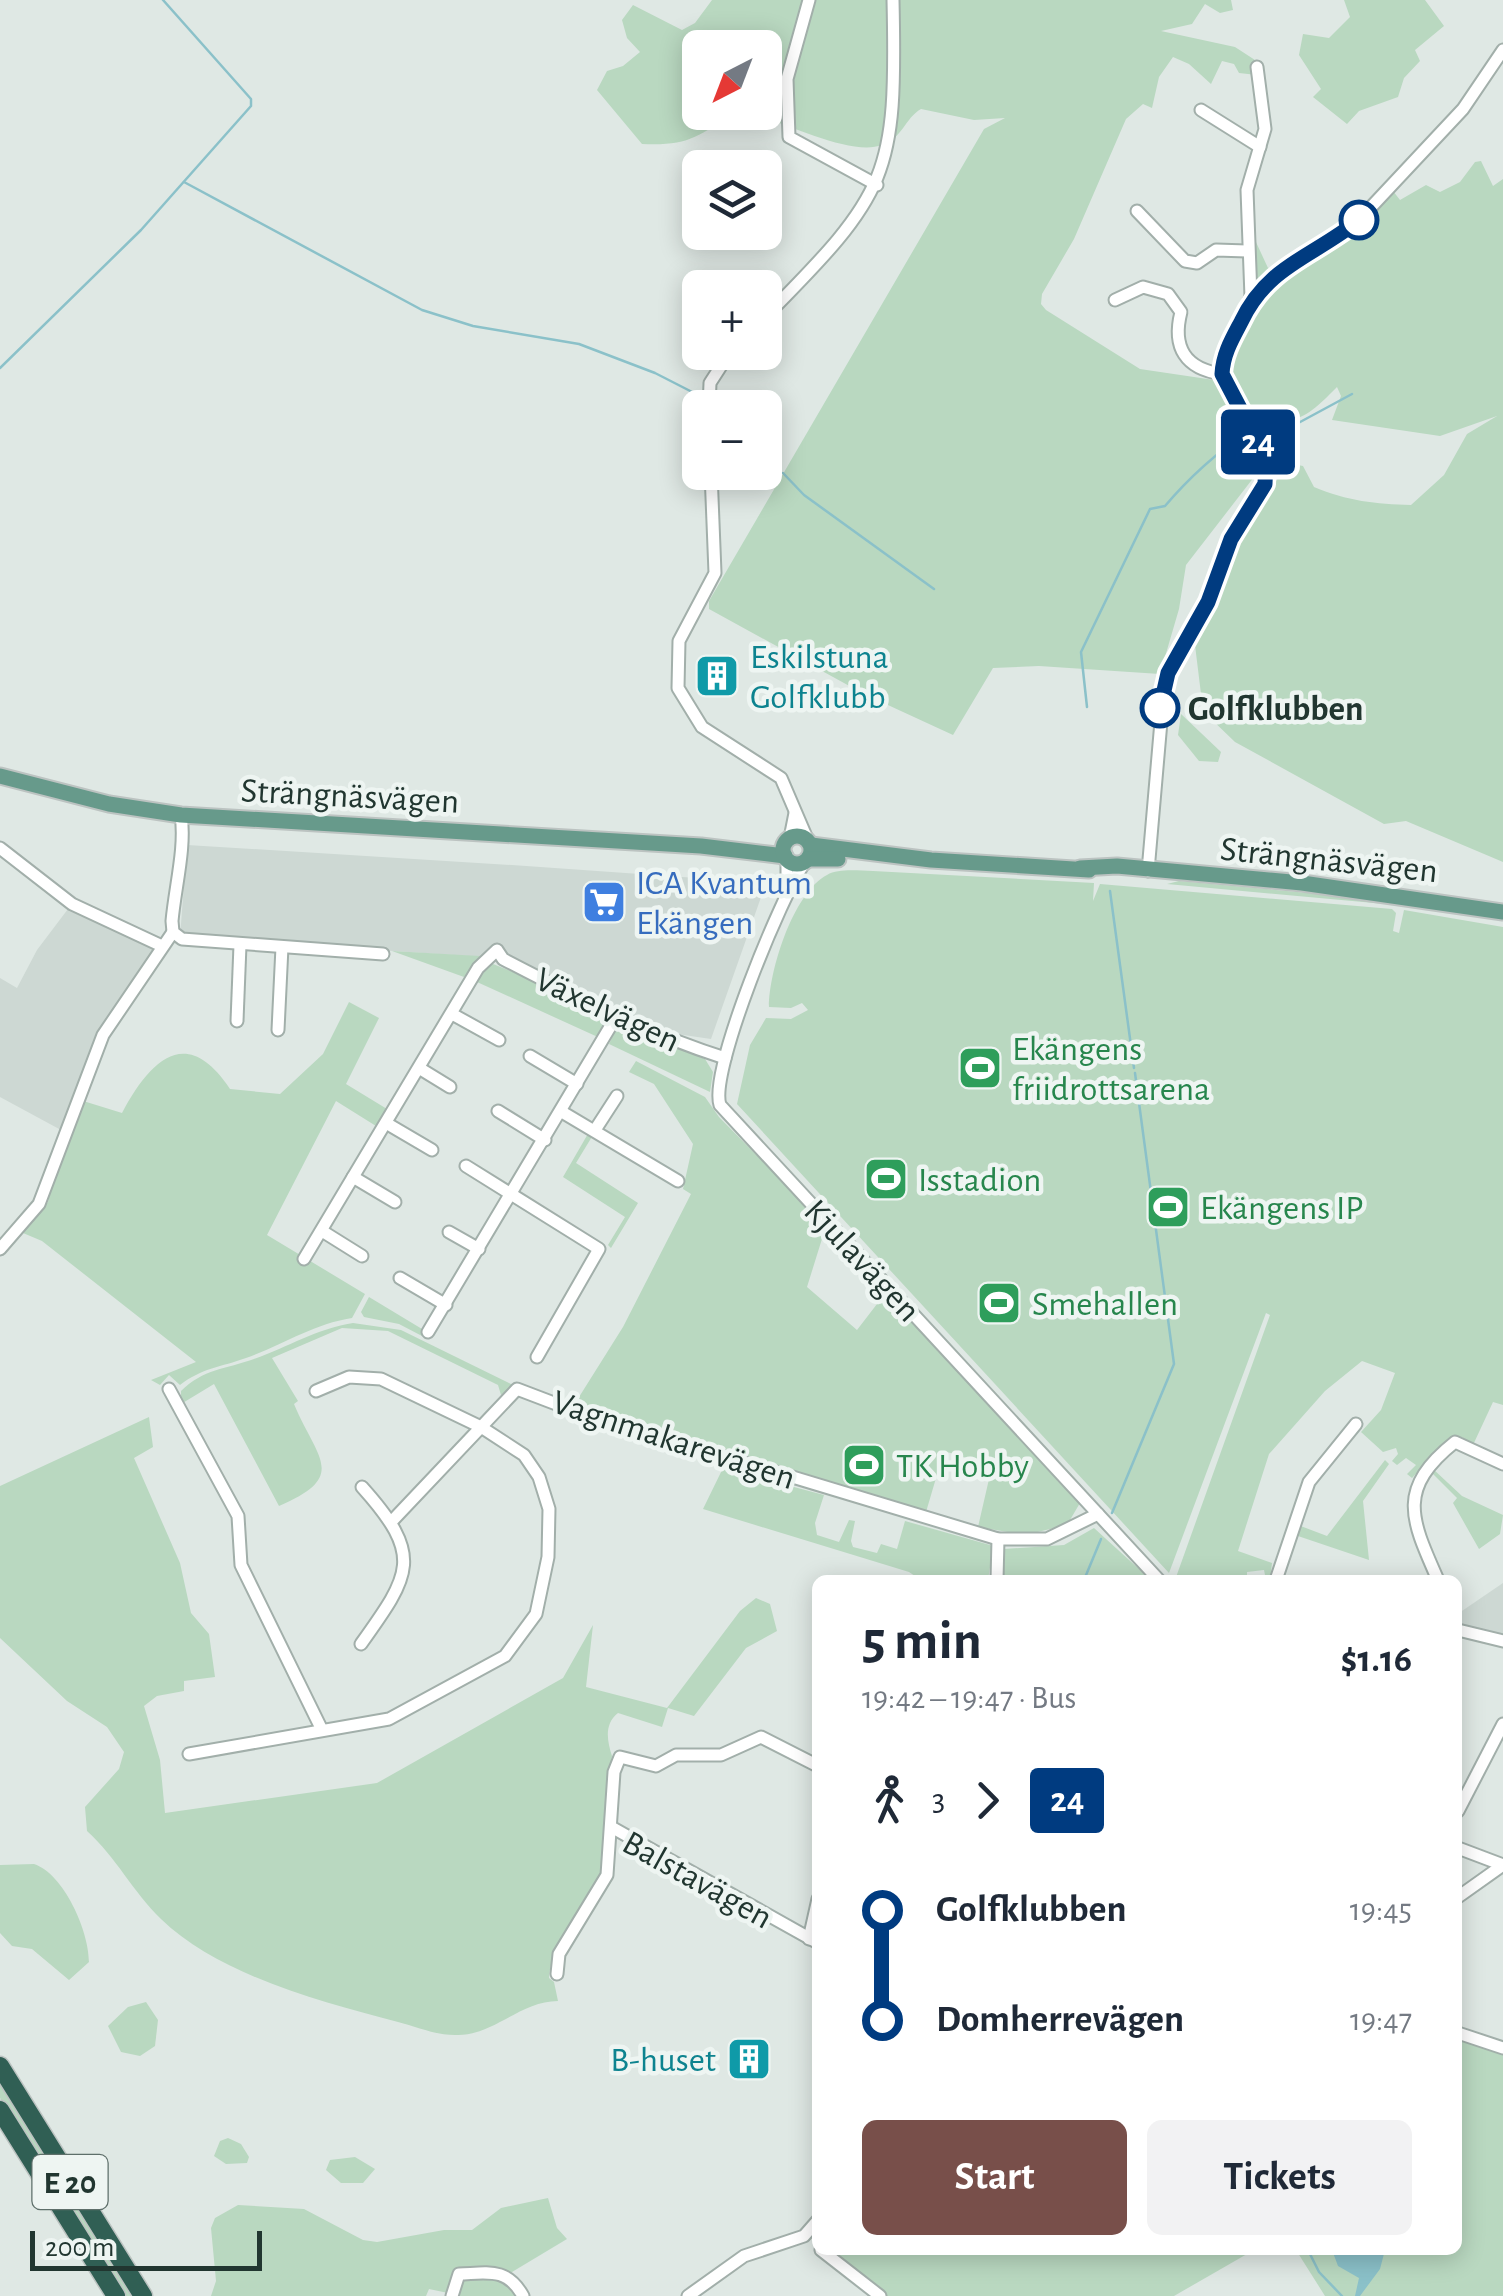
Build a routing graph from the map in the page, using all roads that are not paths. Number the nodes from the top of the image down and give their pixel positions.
1 (809, 0) edge
2 (892, 0) edge
3 (1503, 50) edge
4 (1257, 67) dead end
5 (1201, 110) dead end
6 (1260, 147) junction
7 (877, 185) junction
8 (1138, 210) dead end
9 (1247, 251) junction
10 (1251, 297) junction
11 (782, 298) edge
12 (1115, 300) dead end
13 (1222, 374) junction
14 (711, 490) edge
15 (0, 776) edge
16 (794, 805) junction
17 (181, 814) junction
18 (0, 848) edge
19 (787, 849) junction
20 (808, 852) junction
21 (1148, 871) junction
22 (787, 893) junction
23 (1503, 912) edge
24 (173, 932) junction
25 (240, 944) junction
26 (162, 946) junction
27 (282, 947) junction
28 (383, 954) dead end
29 (452, 1014) junction
30 (616, 1017) junction
31 (237, 1021) dead end
32 (278, 1030) dead end
33 (498, 1040) dead end
34 (530, 1056) dead end
35 (725, 1058) junction
36 (419, 1068) junction
37 (578, 1084) junction
38 (450, 1087) dead end
39 (617, 1096) dead end
40 (498, 1112) dead end
41 (562, 1112) junction
42 (386, 1123) junction
43 (595, 1130) junction
44 (545, 1140) junction
45 (432, 1150) dead end
46 (466, 1166) dead end
47 (353, 1177) junction
48 (678, 1181) dead end
49 (512, 1194) junction
50 (395, 1202) dead end
51 (322, 1231) junction
52 (448, 1232) dead end
53 (0, 1249) edge
54 (479, 1249) junction
55 (362, 1256) dead end
56 (304, 1259) dead end
57 (400, 1278) dead end
58 (446, 1306) junction
59 (428, 1332) dead end
60 (537, 1358) dead end
61 (168, 1388) dead end
62 (316, 1391) dead end
63 (1356, 1424) dead end
64 (481, 1427) junction
65 (1503, 1464) edge
66 (362, 1487) dead end
67 (1098, 1514) junction
68 (393, 1520) junction
69 (998, 1539) junction
70 (997, 1575) edge
71 (1154, 1575) edge
72 (1278, 1575) edge
73 (1436, 1575) edge
74 (1462, 1631) edge
75 (1503, 1641) edge
76 (361, 1644) dead end
77 (1503, 1724) edge
78 (322, 1730) junction
79 (189, 1754) dead end
80 (812, 1763) edge
81 (1462, 1803) edge
82 (612, 1828) junction
83 (1462, 1850) edge
84 (1503, 1865) edge
85 (1462, 1894) edge
86 (812, 1940) edge
87 (557, 1974) dead end
88 (1462, 2035) edge
89 (1503, 2048) edge
90 (0, 2066) edge
91 (0, 2110) edge
92 (812, 2227) edge
93 (804, 2236) junction
94 (812, 2242) edge
95 (829, 2255) edge
96 (116, 2296) edge
97 (143, 2296) edge
98 (452, 2296) edge
99 (523, 2296) edge
100 (688, 2296) edge
101 (880, 2296) edge

1 - 7 street
2 - 7 street
3 - 10 street
4 - 6 street
5 - 6 street
6 - 9 street
7 - 11 street
8 - 9 street
9 - 10 street
10 - 13 street
12 - 13 street
13 - 21 street
14 - 16 street
15 - 17 main road, Strängnäsvägen
16 - 19 street, Kjulavägen
16 - 20 street
17 - 19 main road, Strängnäsvägen
17 - 24 street
18 - 26 street
19 - 20 main road
19 - 20 main road
19 - 22 street, Kjulavägen
20 - 21 main road, Strängnäsvägen
20 - 22 street, Kjulavägen
21 - 23 main road, Strängnäsvägen
22 - 35 street, Kjulavägen
24 - 25 street
24 - 26 street
25 - 27 street
25 - 31 street
26 - 53 street
27 - 28 street
27 - 32 street
29 - 30 street, Växelvägen
29 - 33 street
29 - 36 street
30 - 35 street, Växelvägen
30 - 37 street
34 - 37 street
35 - 67 street, Kjulavägen
36 - 38 street
36 - 42 street
37 - 41 street
39 - 43 street
40 - 44 street
41 - 43 street
41 - 44 street
42 - 45 street
42 - 47 street
43 - 48 street
44 - 49 street
46 - 49 street
47 - 50 street
47 - 51 street
49 - 54 street
49 - 60 street
51 - 55 street
51 - 56 street
52 - 54 street
54 - 58 street
57 - 58 street
58 - 59 street
61 - 78 street
62 - 64 street
63 - 72 street
64 - 68 street
64 - 69 street, Vagnmakarevägen
64 - 78 street
65 - 73 street
66 - 68 street
67 - 69 street, Vagnmakarevägen
67 - 71 street, Kjulavägen
68 - 76 street
69 - 70 street
74 - 75 street
77 - 81 street
78 - 79 street
80 - 82 street
82 - 86 street, Balstavägen
82 - 87 street, Balstavägen
83 - 84 street
84 - 85 street
88 - 89 street
90 - 97 highway, E 20
91 - 96 highway, E 20
92 - 93 street
93 - 94 street
93 - 100 street
95 - 101 street
98 - 99 street

